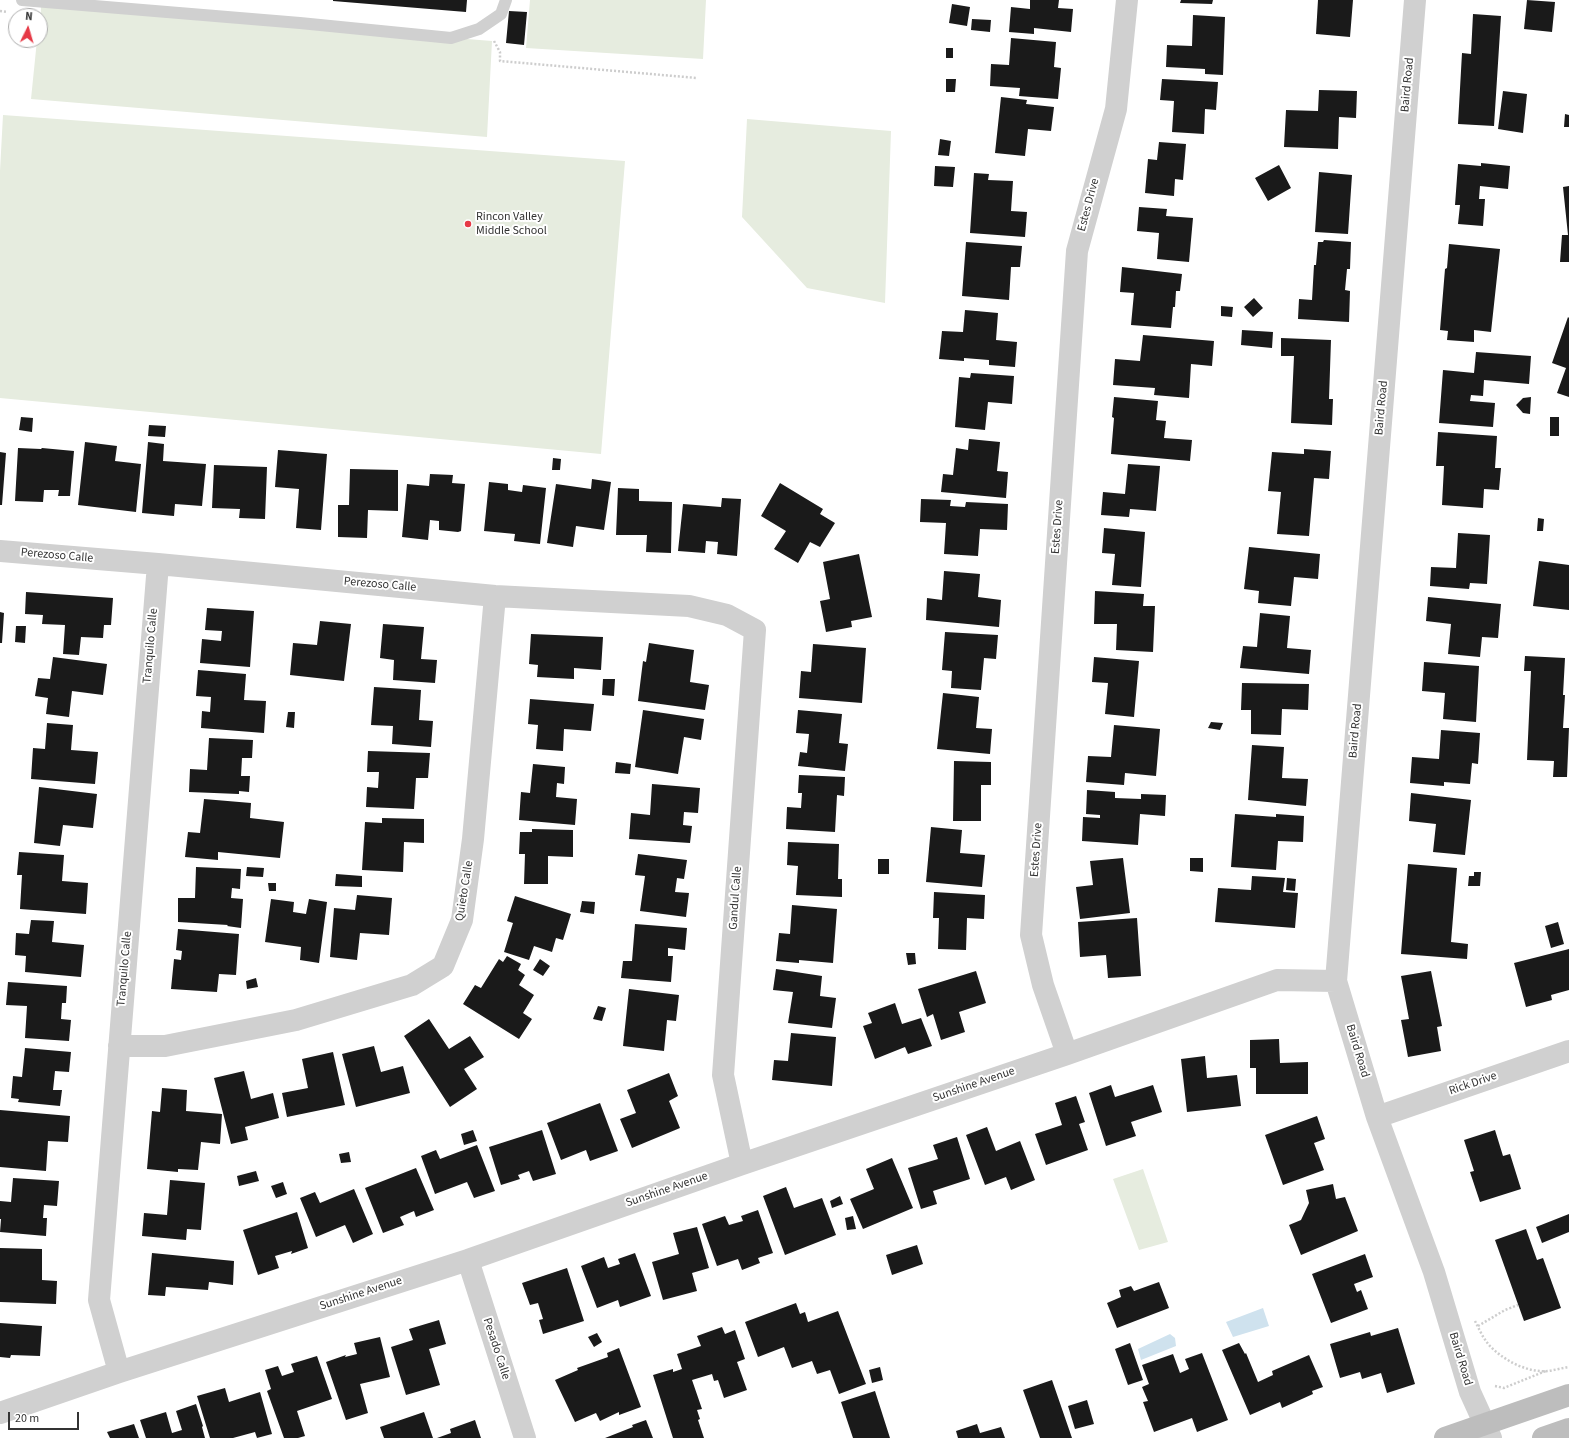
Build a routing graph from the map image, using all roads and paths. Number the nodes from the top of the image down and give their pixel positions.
1 (22, 0) edge
2 (506, 0) edge
3 (1127, 0) edge
4 (1415, 0) edge
5 (484, 26) junction
6 (697, 78) dead end
7 (0, 551) edge
8 (158, 564) junction
9 (495, 596) junction
10 (756, 630) joint
11 (1336, 981) junction
12 (119, 1046) junction
13 (1569, 1051) edge
14 (1067, 1054) junction
15 (1377, 1117) junction
16 (742, 1164) junction
17 (468, 1260) junction
18 (1518, 1305) dead end
19 (1474, 1320) dead end
20 (1478, 1326) junction
21 (1569, 1366) edge
22 (1547, 1371) junction
23 (119, 1372) junction
24 (1495, 1386) dead end
25 (1569, 1395) edge
26 (0, 1413) edge
27 (1569, 1429) edge
28 (1488, 1431) edge
29 (525, 1438) edge
30 (1445, 1438) edge
31 (1543, 1438) edge

1 - 5 lane
2 - 5 lane
3 - 14 street, Estes Drive
4 - 11 street, Baird Road
5 - 6 path
7 - 8 street, Perezoso Calle
8 - 9 street, Perezoso Calle
8 - 12 street, Tranquilo Calle
9 - 10 street, Perezoso Calle
9 - 12 street, Quieto Calle
10 - 16 street, Gandul Calle
11 - 14 street, Sunshine Avenue
11 - 15 street, Baird Road
12 - 23 street, Tranquilo Calle
13 - 15 street, Rick Drive
14 - 16 street, Sunshine Avenue
15 - 28 street, Baird Road
16 - 17 street, Sunshine Avenue
17 - 23 street, Sunshine Avenue
17 - 29 street, Pesado Calle
18 - 20 path
19 - 20 path
20 - 22 path
21 - 22 path
22 - 24 path
23 - 26 street, Sunshine Avenue
25 - 28 main road
27 - 31 main road
28 - 30 main road

